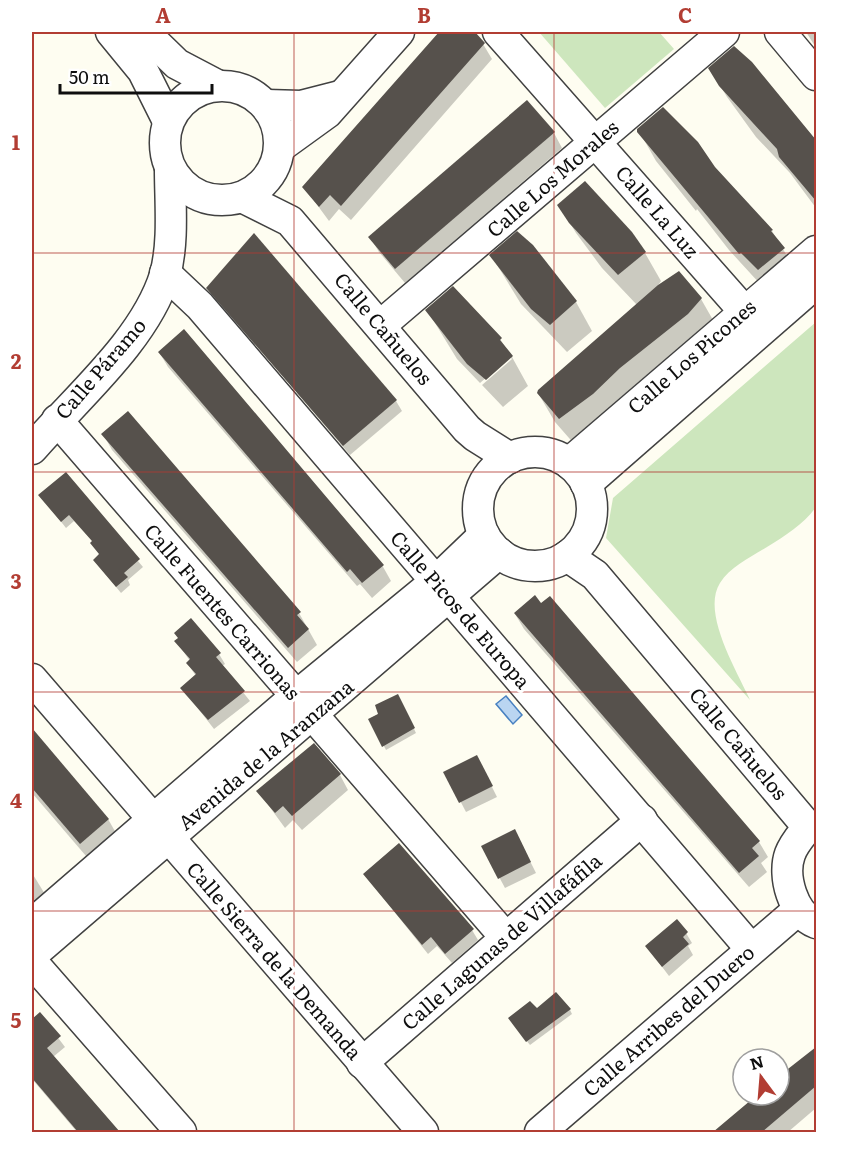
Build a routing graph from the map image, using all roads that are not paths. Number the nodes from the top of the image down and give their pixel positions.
1 (111, 32) edge
2 (144, 32) edge
3 (399, 32) edge
4 (498, 32) edge
5 (780, 32) edge
6 (705, 38) edge
7 (816, 75) edge
8 (217, 85) junction
9 (343, 96) junction
10 (267, 105) junction
11 (168, 121) junction
12 (596, 142) junction
13 (278, 157) junction
14 (170, 169) junction
15 (231, 199) junction
16 (290, 221) junction
17 (816, 251) edge
18 (167, 261) junction
19 (816, 283) edge
20 (744, 311) junction
21 (381, 325) junction
22 (57, 420) junction
23 (32, 449) edge
24 (500, 466) junction
25 (578, 473) junction
26 (491, 544) junction
27 (575, 548) junction
28 (442, 590) junction
29 (32, 680) edge
30 (304, 706) junction
31 (642, 820) junction
32 (160, 830) junction
33 (807, 916) edge
34 (32, 924) edge
35 (506, 938) junction
36 (751, 950) junction
37 (32, 955) edge
38 (32, 962) edge
39 (362, 1063) junction
40 (180, 1132) edge
41 (423, 1132) edge
42 (540, 1132) edge

1 - 11 street
2 - 8 street
3 - 9 street
4 - 12 street, Calle La Luz
5 - 7 street
6 - 12 street, Calle Los Morales
8 - 10 street
8 - 11 street
9 - 10 street
9 - 13 street
10 - 13 street
11 - 14 street
12 - 20 street, Calle La Luz
12 - 21 street, Calle Los Morales
13 - 15 street
13 - 16 street, Calle Cañuelos
14 - 15 street
14 - 18 street, Calle Páramo
15 - 16 street, Calle Cañuelos
15 - 18 street, Calle Páramo
16 - 21 street, Calle Cañuelos
17 - 20 street, Calle Los Picones
18 - 22 street, Calle Páramo
18 - 28 street, Calle Picos de Europa
19 - 25 street, Calle Los Picones
20 - 25 street, Calle Los Picones
21 - 24 street, Calle Cañuelos
22 - 23 street, Calle Páramo
22 - 30 street, Calle Fuentes Carrionas
24 - 25 street
24 - 26 street
25 - 27 street
26 - 27 street
26 - 28 street, Avenida de la Aranzana
27 - 33 street, Calle Cañuelos
28 - 30 street, Avenida de la Aranzana
28 - 31 street, Calle Picos de Europa
29 - 32 street, Calle Sierra de la Demanda
30 - 32 street, Avenida de la Aranzana
30 - 35 street, Calle Fuentes Carrionas
31 - 35 street, Calle Lagunas de Villafáfila
31 - 36 street, Calle Picos de Europa
32 - 34 street, Avenida de la Aranzana
32 - 37 street, Avenida de la Aranzana
32 - 39 street, Calle Sierra de la Demanda
33 - 36 street, Calle Arribes del Duero
35 - 39 street, Calle Lagunas de Villafáfila
36 - 42 street, Calle Arribes del Duero
38 - 40 street
39 - 41 street, Calle Sierra de la Demanda

